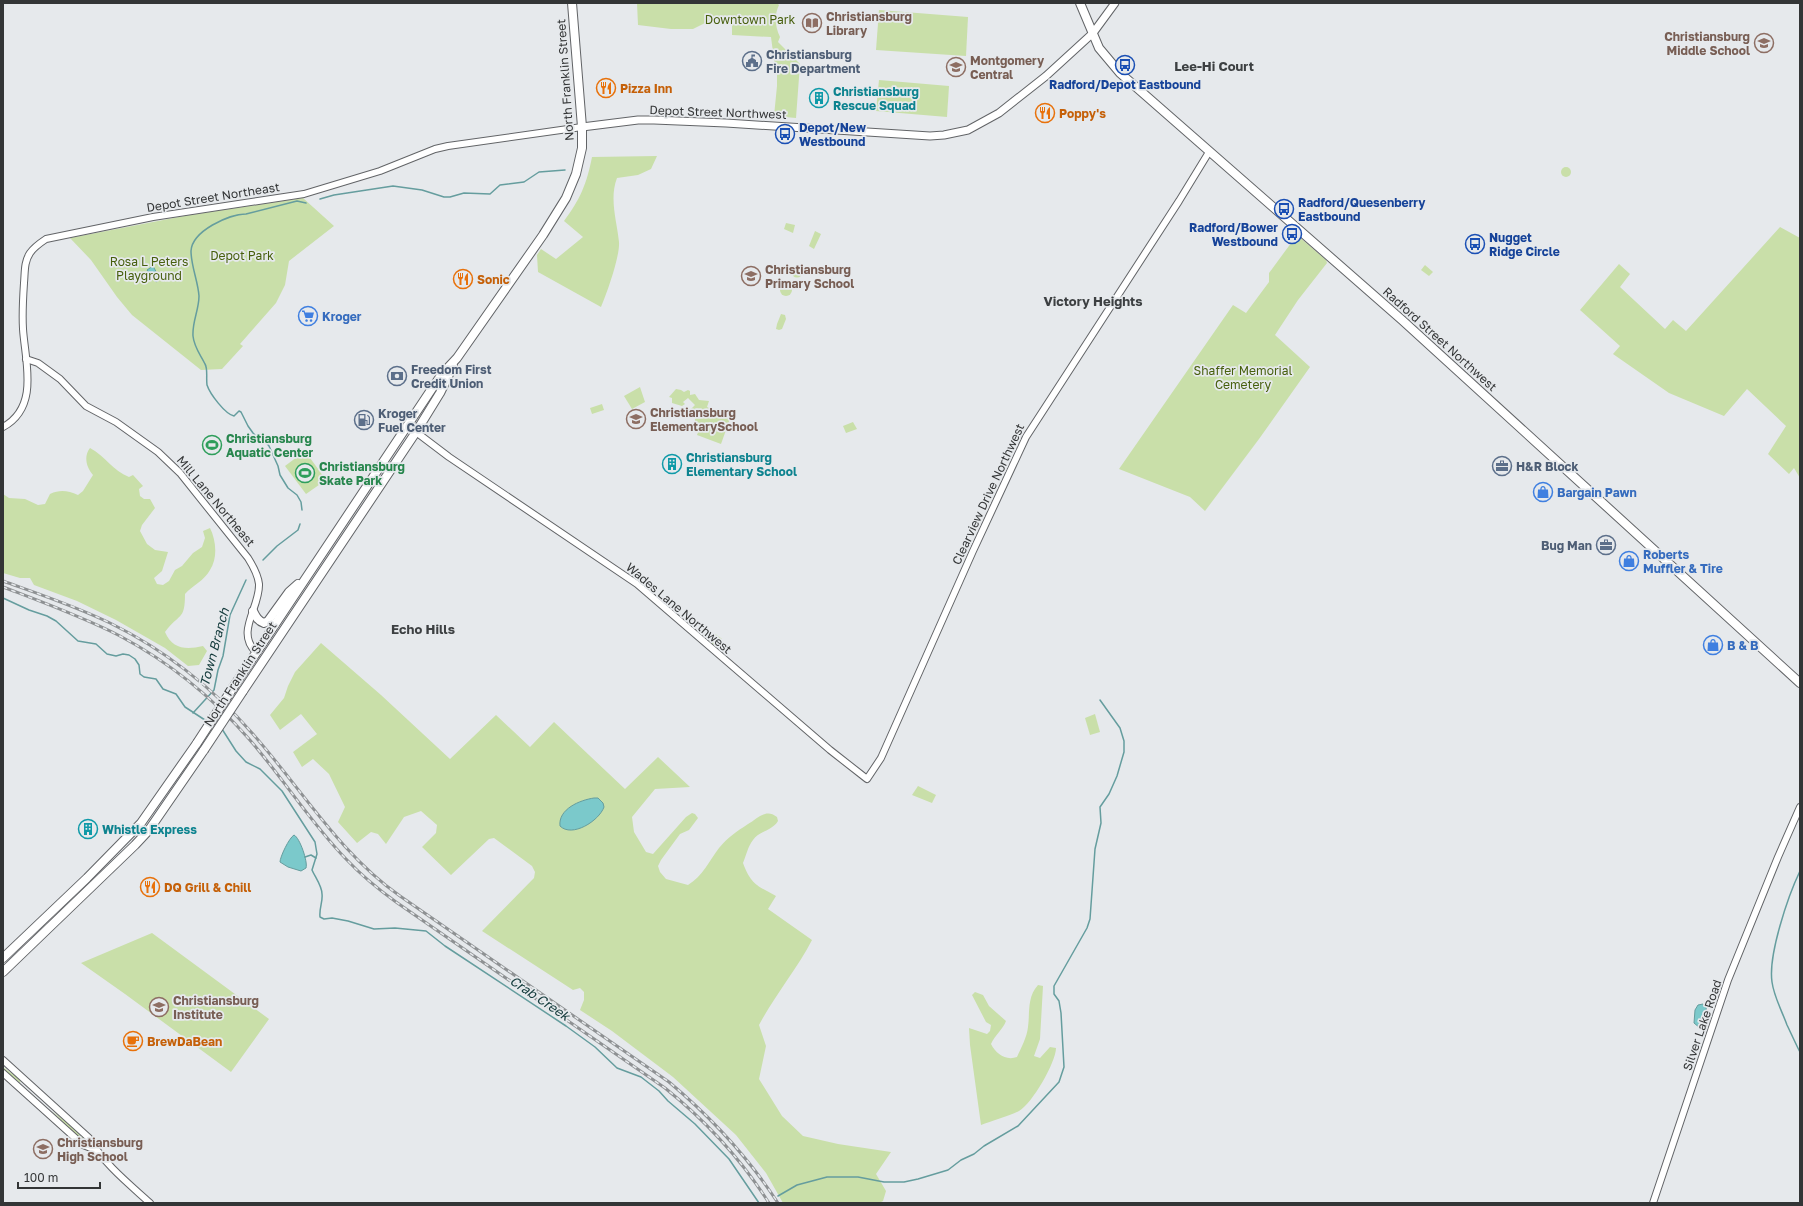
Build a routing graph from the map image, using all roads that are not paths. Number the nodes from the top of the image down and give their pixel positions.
1 (572, 3) edge
2 (1080, 3) edge
3 (1115, 3) edge
4 (1092, 34) junction
5 (582, 127) junction
6 (1209, 152) junction
7 (457, 358) junction
8 (26, 359) junction
9 (408, 424) junction
10 (3, 427) edge
11 (416, 432) junction
12 (307, 576) junction
13 (253, 610) junction
14 (256, 652) junction
15 (1800, 683) edge
16 (867, 780) joint
17 (1800, 808) edge
18 (3, 958) edge
19 (3, 972) edge
20 (3, 1060) edge
21 (3, 1073) edge
22 (96, 1150) junction
23 (150, 1203) edge
24 (1653, 1203) edge

1 - 5 main road, North Franklin Street
2 - 4 main road, Radford Street Northwest
3 - 4 main road, Depot Street Northwest
4 - 5 main road, Depot Street Northwest
4 - 6 main road, Radford Street Northwest
5 - 7 main road, North Franklin Street
5 - 8 street, Depot Street Northeast
6 - 15 main road, Radford Street Northwest
6 - 16 street, Clearview Drive Northwest
7 - 9 main road, North Franklin Street
7 - 11 main road, North Franklin Street
8 - 10 street, Depot Street Northeast
8 - 13 street, Mill Lane Northeast
9 - 11 street, Wades Lane Northwest
9 - 12 main road, North Franklin Street
11 - 16 street, Wades Lane Northwest
11 - 19 main road, North Franklin Street, bridge
12 - 13 main road
12 - 14 main road, North Franklin Street
13 - 14 street, Mill Lane Northeast
14 - 18 main road, North Franklin Street, bridge
17 - 24 street, Silver Lake Road
20 - 22 street
21 - 22 street
22 - 23 street

